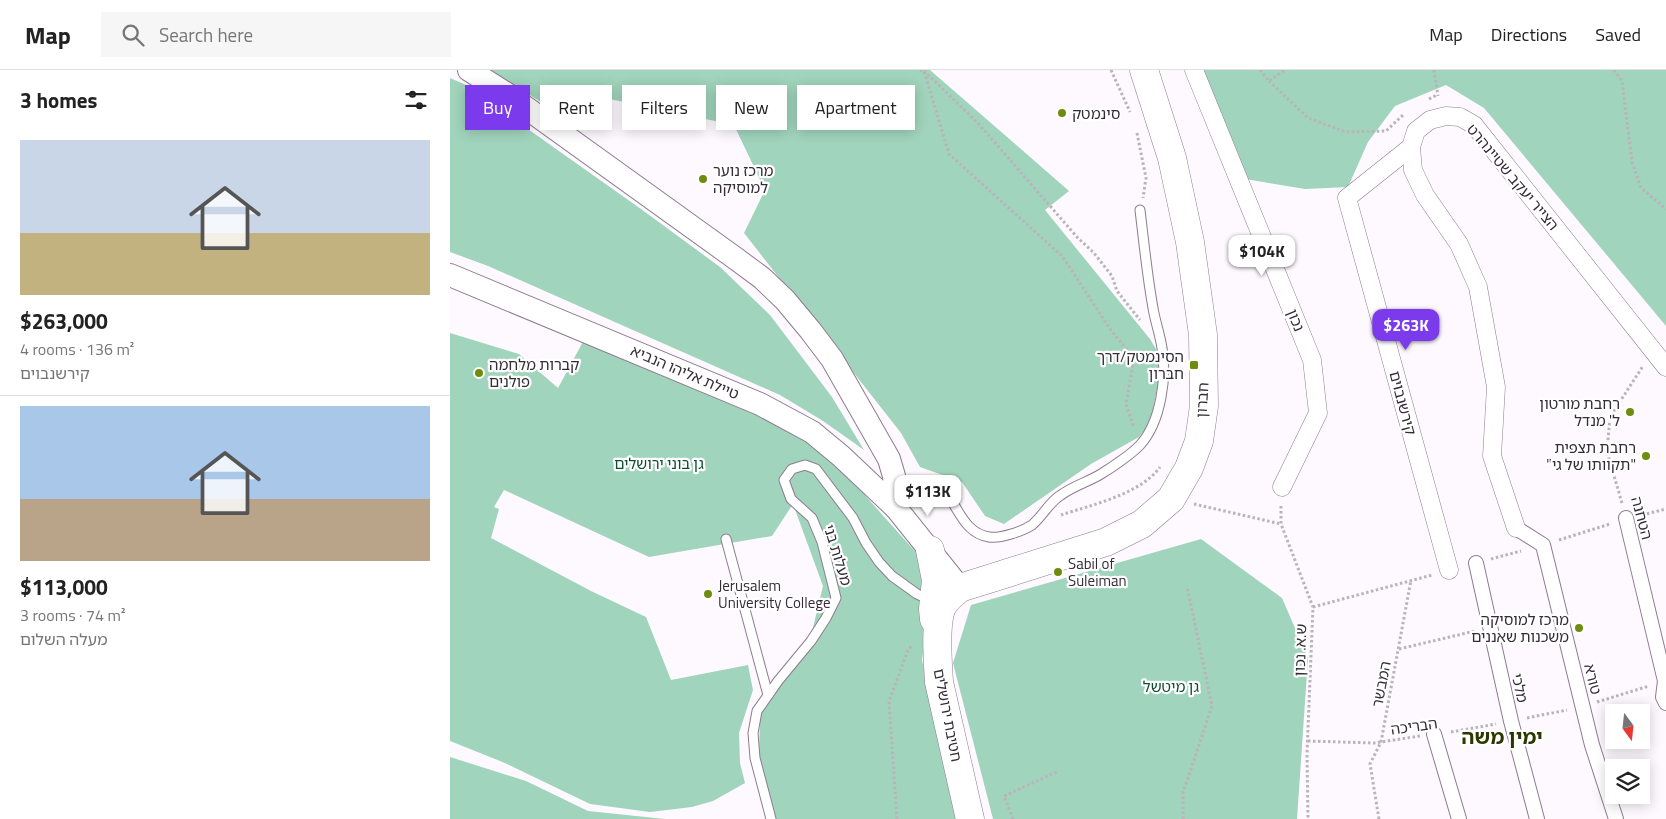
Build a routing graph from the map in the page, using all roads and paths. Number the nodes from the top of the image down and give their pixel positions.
1 (469, 70) edge
2 (922, 70) edge
3 (1110, 70) edge
4 (1144, 70) edge
5 (1194, 70) edge
6 (1260, 70) edge
7 (1285, 70) edge
8 (1614, 70) edge
9 (1269, 81) junction
10 (1437, 95) dead end
11 (1429, 100) dead end
12 (1404, 114) dead end
13 (1133, 120) dead end
14 (1136, 127) dead end
15 (1411, 147) junction
16 (1146, 178) dead end
17 (1666, 209) edge
18 (1140, 210) dead end
19 (450, 275) edge
20 (1162, 348) junction
21 (1661, 360) edge
22 (1140, 445) junction
23 (1282, 487) joint
24 (1171, 499) junction
25 (896, 508) junction
26 (1626, 518) joint
27 (1281, 524) junction
28 (1516, 528) joint
29 (726, 539) dead end
30 (930, 550) joint
31 (1476, 563) dead end
32 (1449, 570) dead end
33 (1411, 580) dead end
34 (1188, 586) dead end
35 (942, 610) junction
36 (1490, 627) junction
37 (1398, 649) junction
38 (1665, 681) edge
39 (768, 695) junction
40 (1666, 703) edge
41 (1583, 706) junction
42 (1511, 721) junction
43 (1434, 734) junction
44 (1308, 741) junction
45 (1381, 742) junction
46 (1059, 771) dead end
47 (771, 819) edge
48 (897, 819) edge
49 (970, 819) edge
50 (1013, 819) edge
51 (1182, 819) edge
52 (1308, 819) edge
53 (1379, 819) edge
54 (1459, 819) edge
55 (1537, 819) edge
56 (1616, 819) edge

1 - 25 street
2 - 20 path
2 - 22 path
3 - 13 path
4 - 24 highway, חברון
5 - 23 street, נכון
6 - 9 path
7 - 9 path
8 - 17 path
9 - 12 path
10 - 11 path
14 - 16 path
15 - 21 street, הצייר יעקב שטיינהרט
15 - 28 street
15 - 32 street, קירשנבוים
18 - 20 lane
19 - 25 street, טיילת אליהו הנביא
20 - 22 lane
21 - 26 path, הטחנה
22 - 25 lane
23 - 27 path, ש.א. נכון
24 - 27 path
24 - 35 highway, חברון
25 - 30 street, טיילת אליהו הנביא
26 - 38 street, הטחנה
27 - 44 path, ש.א. נכון
28 - 41 street, טורא
29 - 39 lane
30 - 35 highway, חטיבת ירושלים
31 - 36 street, מלכי
33 - 37 path, המבשר
34 - 51 path
35 - 39 lane, מעלות בני
35 - 48 path
35 - 49 highway, חטיבת ירושלים
36 - 37 path
36 - 42 street, מלכי
37 - 45 path, המבשר
38 - 40 street, הטחנה
38 - 41 path, הבריכה
39 - 47 lane
41 - 42 path, הבריכה
41 - 56 street, טורא
42 - 43 path, הבריכה
42 - 55 street, מלכי
43 - 45 path, הבריכה
43 - 54 street
44 - 45 path, הבריכה
44 - 52 path, ש.א. נכון
45 - 53 path, המבשר
46 - 50 path

